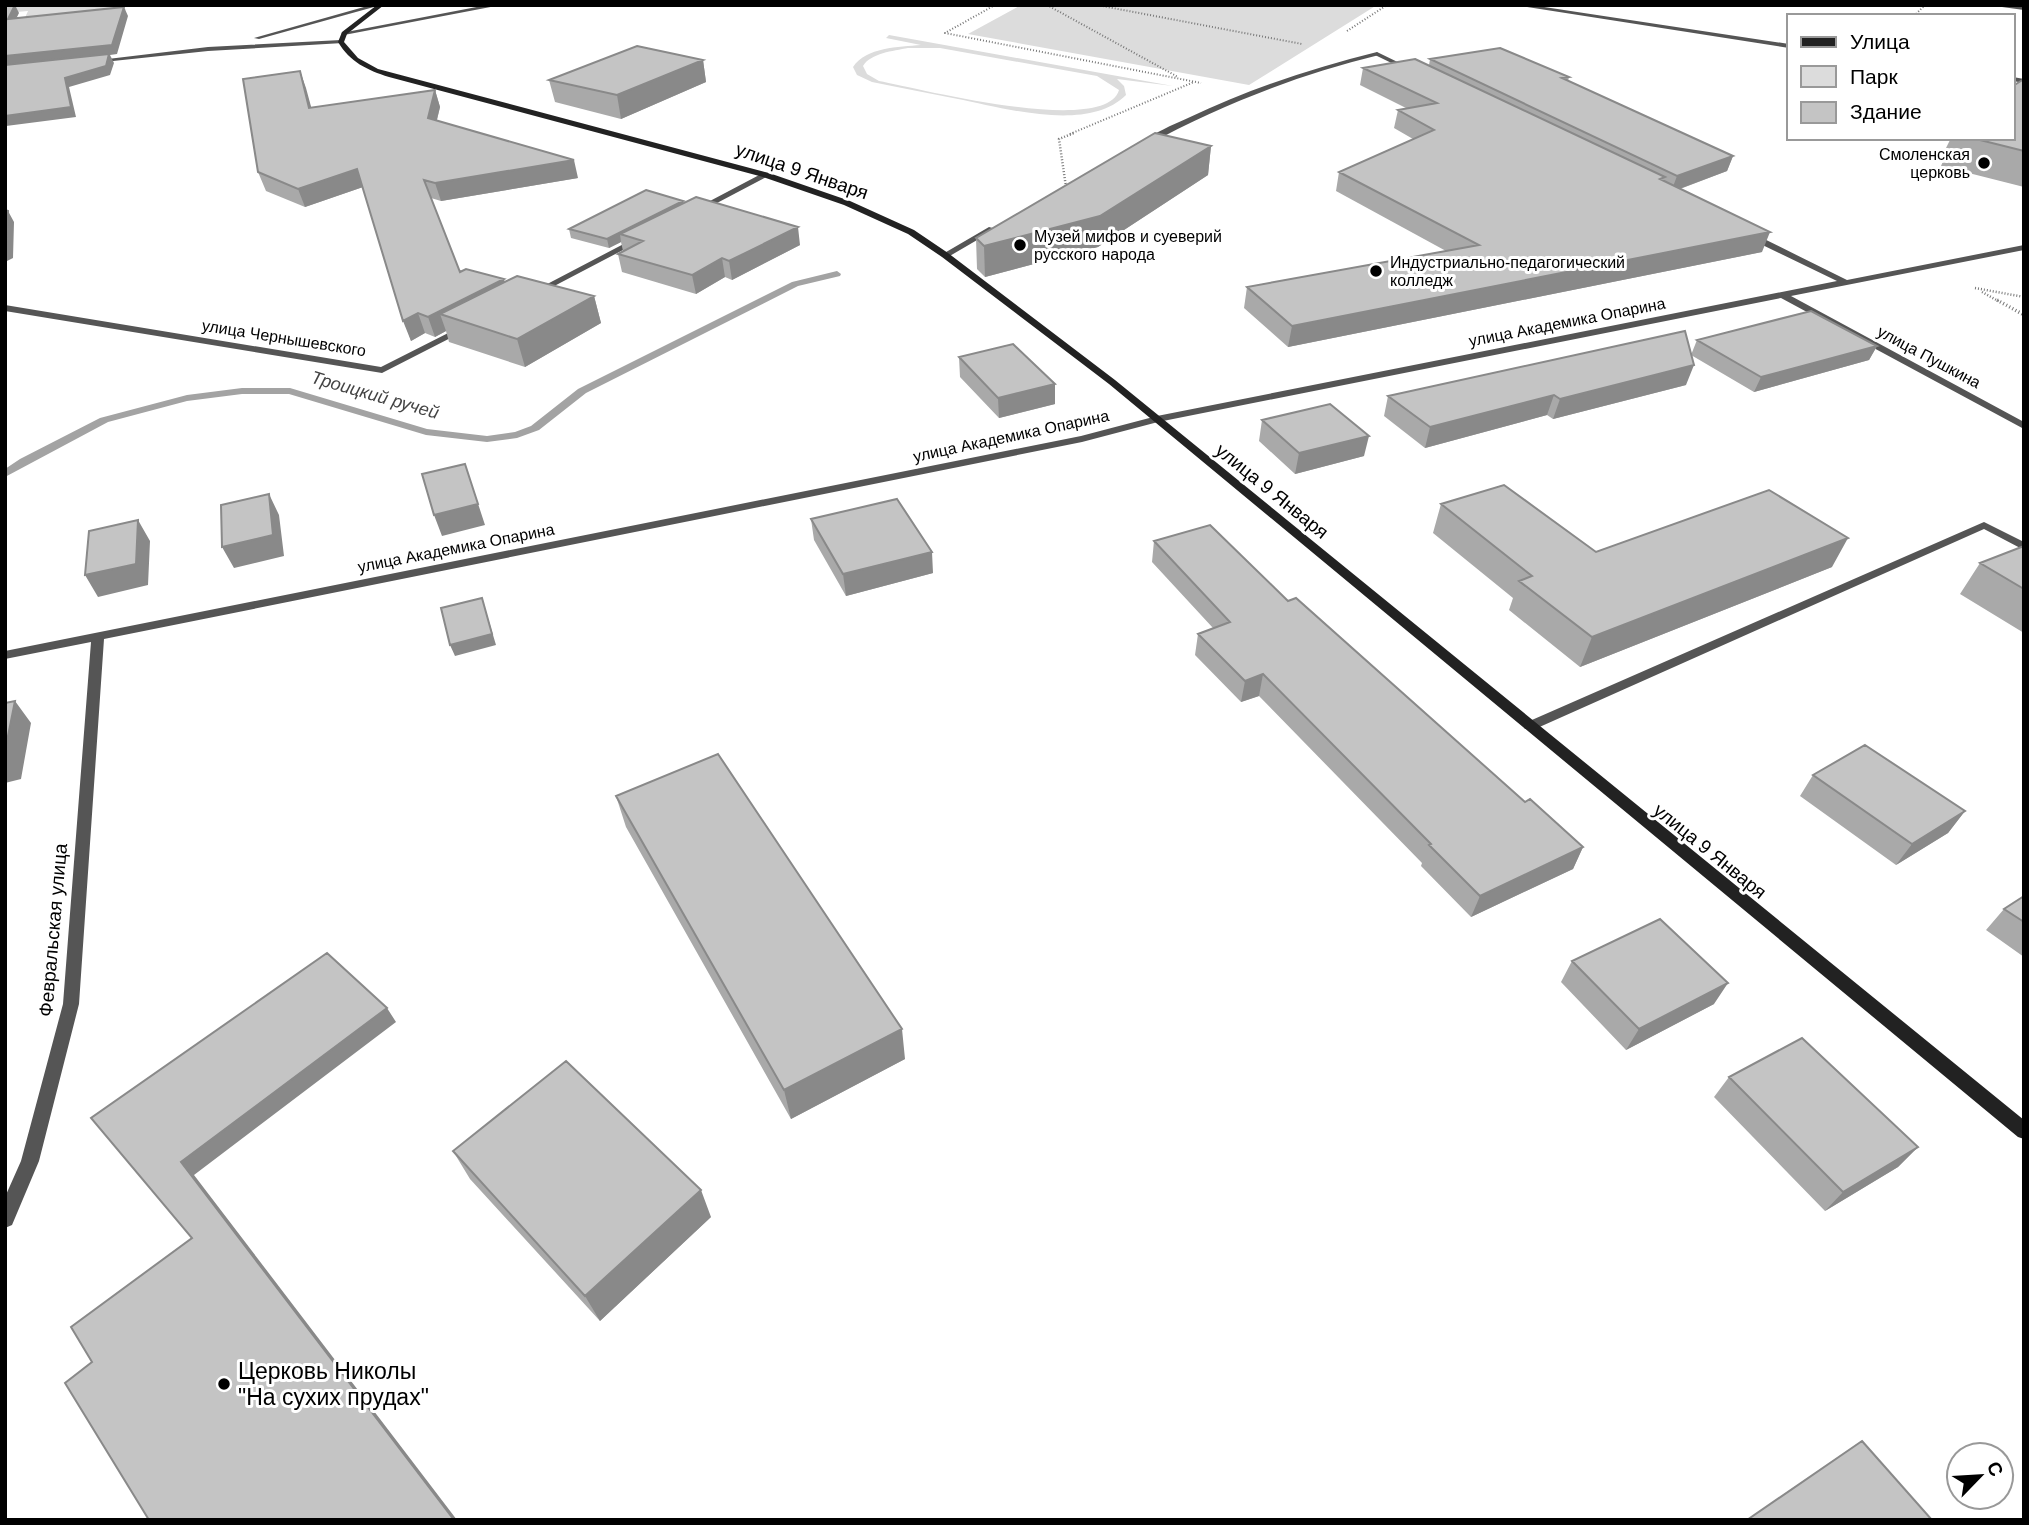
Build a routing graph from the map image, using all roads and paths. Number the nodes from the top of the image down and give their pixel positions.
1 (380, 5) edge
2 (498, 5) edge
3 (995, 5) edge
4 (1047, 5) edge
5 (1097, 5) edge
6 (1518, 5) edge
7 (2002, 5) edge
8 (2024, 8) edge
9 (344, 33) junction
10 (341, 42) junction
11 (1308, 45) dead end
12 (1787, 46) edge
13 (208, 49) junction
14 (86, 61) edge
15 (1414, 72) edge
16 (1194, 82) dead end
17 (1136, 148) edge
18 (766, 175) junction
19 (1066, 187) edge
20 (679, 219) edge
21 (1006, 221) edge
22 (1734, 228) edge
23 (654, 231) edge
24 (2024, 247) edge
25 (946, 255) junction
26 (1845, 282) junction
27 (1978, 290) dead end
28 (531, 295) edge
29 (1783, 295) junction
30 (5, 308) edge
31 (2024, 315) edge
32 (469, 326) edge
33 (1157, 419) junction
34 (2024, 426) edge
35 (2024, 547) edge
36 (97, 636) junction
37 (5, 655) edge
38 (1530, 726) junction
39 (2024, 1131) edge
40 (5, 1219) edge

1 - 9 main road
1 - 13 street
2 - 9 street
3 - 4 path
5 - 11 path
6 - 12 street
7 - 8 street
9 - 10 main road
10 - 13 street
10 - 18 main road, улица 9 Января
13 - 14 street
15 - 17 street
16 - 19 path
18 - 20 street
18 - 25 main road, улица 9 Января
21 - 25 street
22 - 26 street
23 - 28 street
24 - 26 street, улица Академика Опарина
25 - 33 main road, улица 9 Января
26 - 29 street, улица Академика Опарина
27 - 31 path
29 - 33 street, улица Академика Опарина
29 - 34 street, улица Пушкина
30 - 32 street, улица Чернышевского
33 - 36 street, улица Академика Опарина
33 - 38 main road, улица 9 Января
35 - 38 street
36 - 37 street, улица Академика Опарина
36 - 40 street, Февральская улица
38 - 39 main road, улица 9 Января

